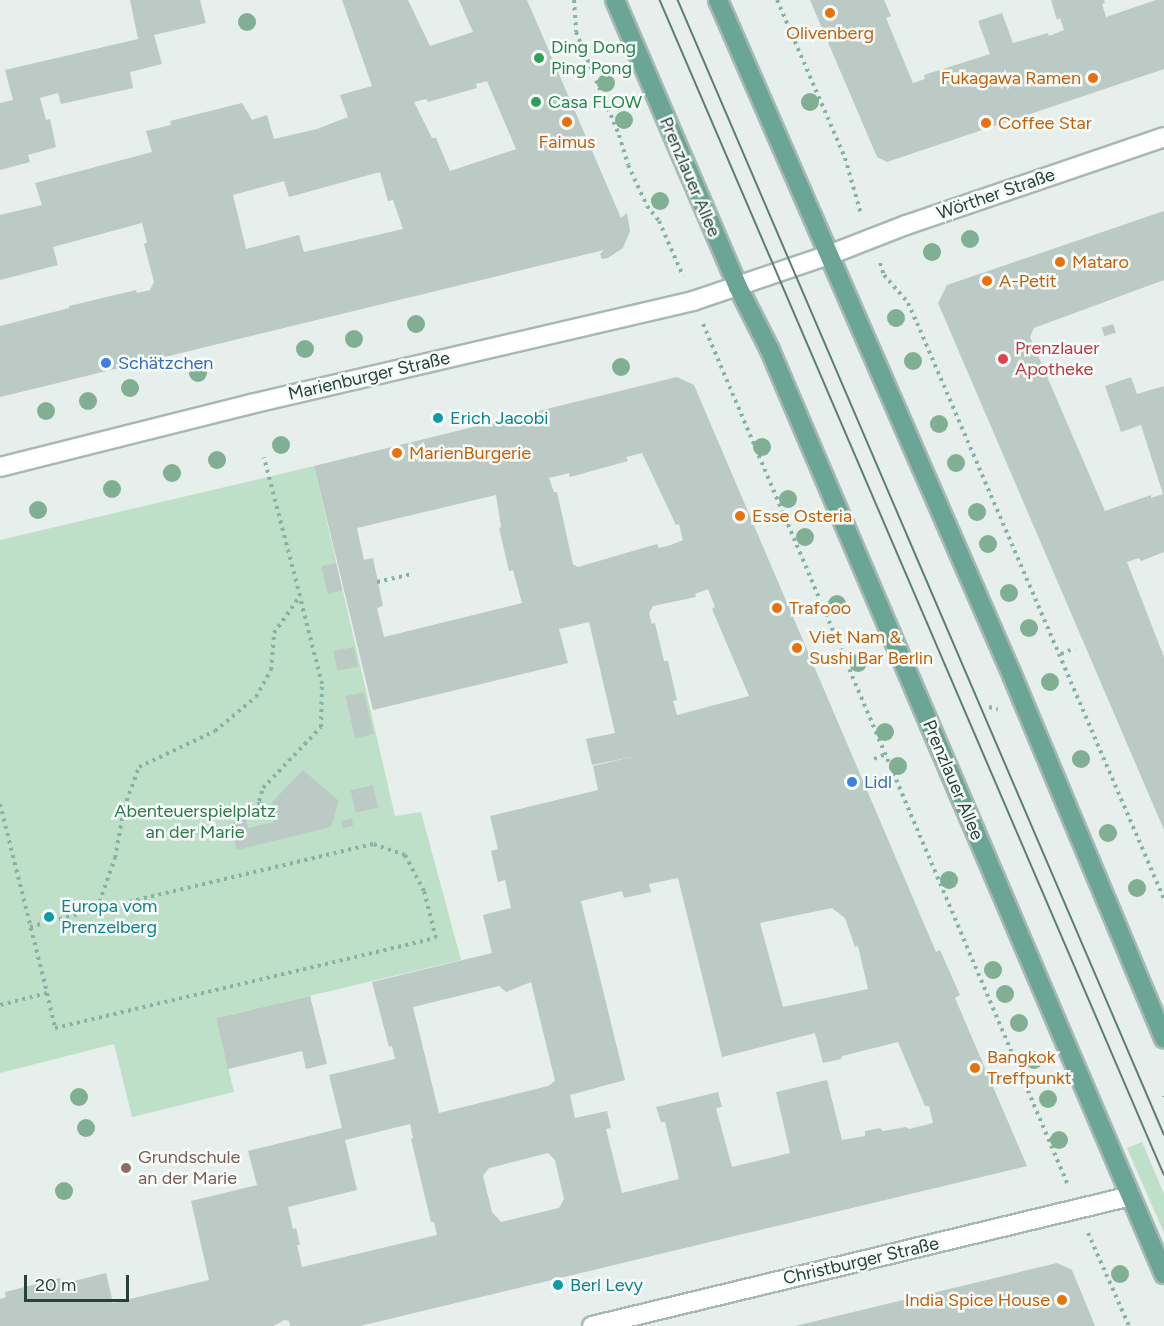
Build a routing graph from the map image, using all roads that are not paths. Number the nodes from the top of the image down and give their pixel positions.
1 (615, 0) edge
2 (718, 0) edge
3 (1164, 137) edge
4 (829, 255) junction
5 (738, 287) junction
6 (0, 467) edge
7 (1164, 1038) edge
8 (1131, 1196) junction
9 (1164, 1274) edge
10 (591, 1326) edge

1 - 5 main road, Prenzlauer Allee
2 - 4 main road
3 - 4 street, Wörther Straße
4 - 5 street
4 - 7 main road
5 - 6 street, Marienburger Straße
5 - 8 main road, Prenzlauer Allee
8 - 9 main road, Prenzlauer Allee
8 - 10 street, Christburger Straße

